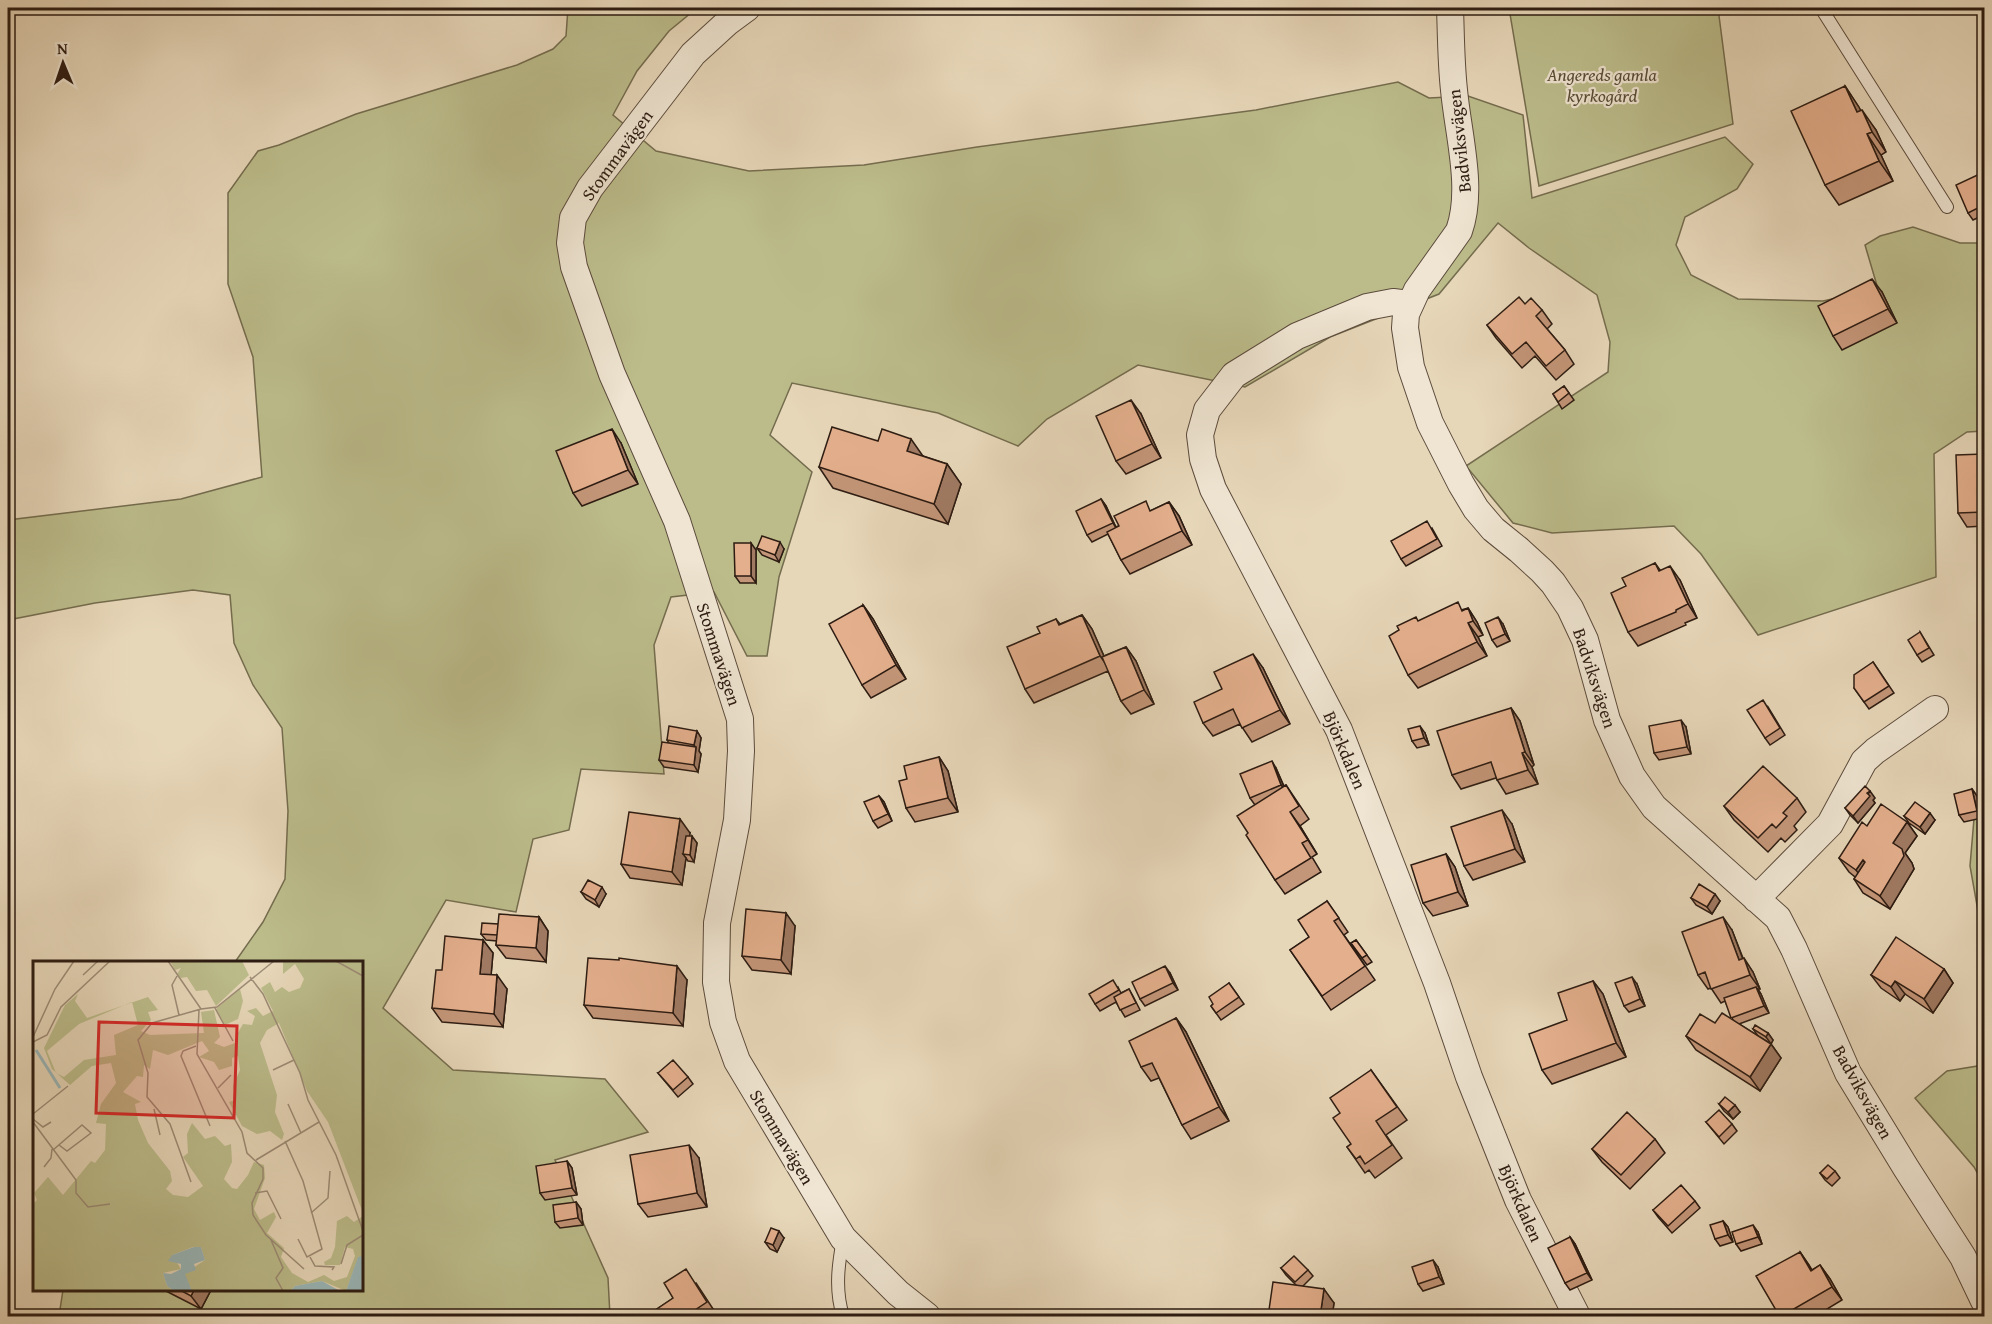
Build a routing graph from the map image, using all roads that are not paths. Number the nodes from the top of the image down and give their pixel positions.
1 (747, 8) edge
2 (1450, 8) edge
3 (1821, 8) edge
4 (1947, 207) dead end
5 (1409, 304) junction
6 (1935, 709) dead end
7 (1756, 899) junction
8 (843, 1238) junction
9 (1984, 1301) edge
10 (843, 1317) edge
11 (927, 1317) edge
12 (1577, 1317) edge

1 - 8 street, Stommavägen
2 - 5 street, Badviksvägen
3 - 4 lane
5 - 7 street, Badviksvägen
5 - 12 street, Björkdalen
6 - 7 street
7 - 9 street, Badviksvägen
8 - 10 lane
8 - 11 street, Stommavägen

